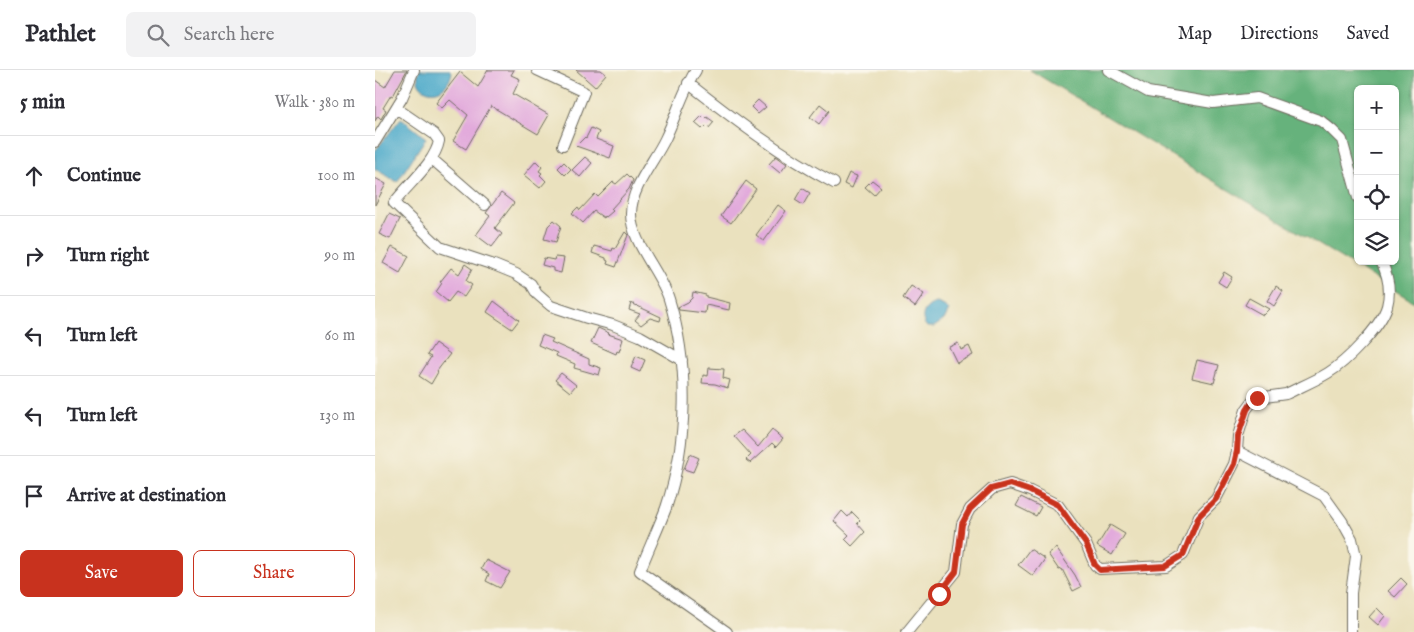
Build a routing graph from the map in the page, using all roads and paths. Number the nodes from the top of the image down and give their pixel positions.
1 (413, 70) edge
2 (537, 70) edge
3 (696, 70) edge
4 (1108, 70) edge
5 (688, 83) junction
6 (396, 108) junction
7 (375, 142) edge
8 (563, 145) dead end
9 (431, 159) junction
10 (834, 183) dead end
11 (1354, 184) edge
12 (485, 205) dead end
13 (1383, 265) edge
14 (682, 360) junction
15 (1237, 451) junction
16 (727, 632) edge
17 (907, 632) edge
18 (1351, 632) edge

1 - 6 street
2 - 8 street
3 - 5 street
4 - 11 street
5 - 10 street
5 - 14 street
6 - 7 street
6 - 9 street
9 - 12 street
9 - 14 street
13 - 15 street
14 - 16 street
15 - 17 street
15 - 18 street

